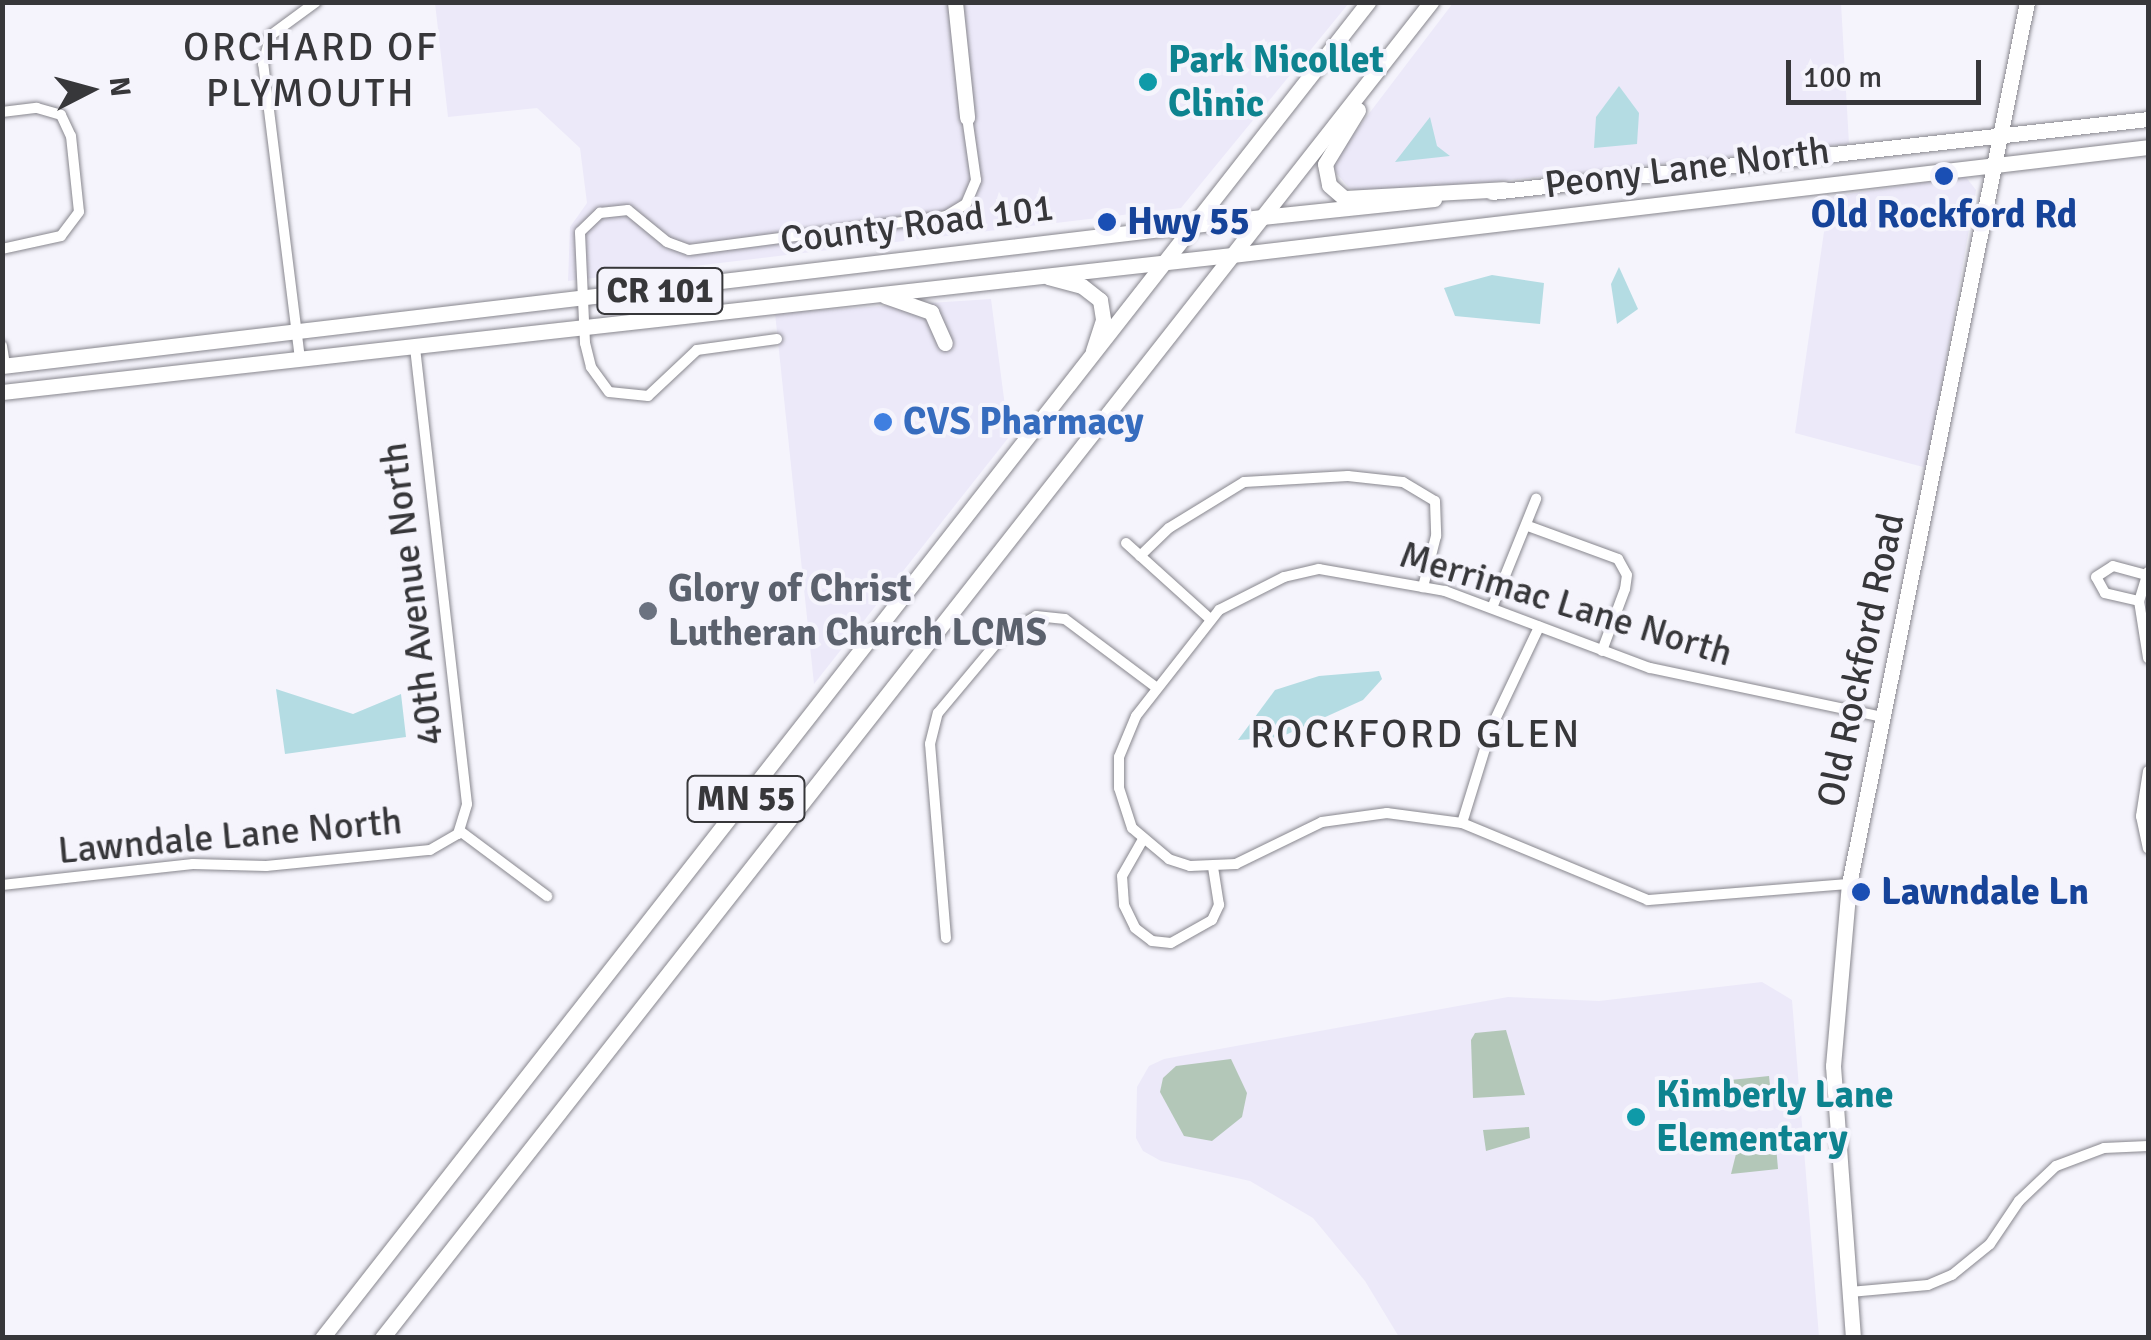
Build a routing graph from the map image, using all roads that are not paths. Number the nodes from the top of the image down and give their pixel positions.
1 (316, 2) edge
2 (955, 2) edge
3 (1368, 2) edge
4 (2027, 2) edge
5 (1427, 8) edge
6 (2, 112) edge
7 (966, 117) joint
8 (2148, 120) edge
9 (1999, 137) junction
10 (2148, 147) edge
11 (1993, 165) junction
12 (1504, 189) junction
13 (1262, 217) junction
14 (1197, 223) junction
15 (2, 249) edge
16 (1232, 254) junction
17 (1169, 260) junction
18 (1039, 274) junction
19 (876, 293) junction
20 (581, 300) junction
21 (584, 326) junction
22 (297, 332) junction
23 (777, 339) dead end
24 (946, 343) dead end
25 (2, 346) edge
26 (414, 346) junction
27 (300, 359) junction
28 (1089, 362) junction
29 (4, 366) edge
30 (2, 392) edge
31 (1536, 500) dead end
32 (1528, 526) junction
33 (1126, 543) dead end
34 (1140, 556) junction
35 (2148, 573) edge
36 (1423, 587) junction
37 (2139, 601) junction
38 (1492, 608) junction
39 (1210, 619) junction
40 (1539, 627) junction
41 (1602, 651) junction
42 (2148, 658) edge
43 (1157, 688) junction
44 (1882, 717) junction
45 (2148, 771) edge
46 (1462, 824) junction
47 (459, 832) junction
48 (1142, 841) junction
49 (2148, 848) edge
50 (1213, 868) junction
51 (1849, 884) junction
52 (2, 885) edge
53 (548, 896) dead end
54 (946, 938) dead end
55 (2148, 1146) edge
56 (1850, 1292) junction
57 (322, 1338) edge
58 (382, 1338) edge
59 (1853, 1338) edge

1 - 22 street
2 - 7 main road
3 - 14 main road, MN 55
4 - 9 main road, Old Rockford Road
5 - 12 main road
5 - 13 main road, MN 55
6 - 15 street
7 - 20 street, County Road 101
8 - 9 main road, Peony Lane North
9 - 11 main road, Old Rockford Road
9 - 12 main road, Peony Lane North
10 - 11 main road, Peony Lane North
11 - 16 main road, Peony Lane North
11 - 44 main road, Old Rockford Road
12 - 13 main road, Peony Lane North
13 - 14 main road, County Road 101 / CR 101
13 - 16 main road, MN 55
14 - 17 main road, MN 55
14 - 20 main road, County Road 101 / CR 101
16 - 17 main road, County Road 101 / CR 101
16 - 58 main road, MN 55
17 - 18 main road, County Road 101 / CR 101
17 - 28 main road, MN 55
18 - 19 main road, County Road 101 / CR 101
18 - 28 main road
19 - 21 main road, County Road 101 / CR 101
19 - 24 main road
20 - 21 street, County Road 101
20 - 22 main road, County Road 101 / CR 101
21 - 23 street, County Road 101
21 - 26 main road, County Road 101 / CR 101
22 - 27 street
22 - 29 main road, County Road 101 / CR 101
25 - 29 street
26 - 27 main road, County Road 101 / CR 101
26 - 47 street, 40th Avenue North
27 - 30 main road, County Road 101 / CR 101
28 - 57 main road, MN 55
31 - 32 street
32 - 38 street
32 - 41 street
33 - 34 street
34 - 36 street
34 - 39 street
35 - 37 street
35 - 37 street
36 - 38 street, Merrimac Lane North
36 - 39 street, Merrimac Lane North
37 - 42 street
38 - 40 street, Merrimac Lane North
39 - 43 street, Merrimac Lane North
40 - 41 street, Merrimac Lane North
40 - 46 street
41 - 44 street, Merrimac Lane North
43 - 48 street
43 - 54 street
44 - 51 main road, Old Rockford Road
45 - 49 street
46 - 50 street
46 - 51 street
47 - 52 street, Lawndale Lane North
47 - 53 street
48 - 50 street
48 - 50 street
51 - 56 main road, Old Rockford Road
55 - 56 street
56 - 59 main road, Old Rockford Road

